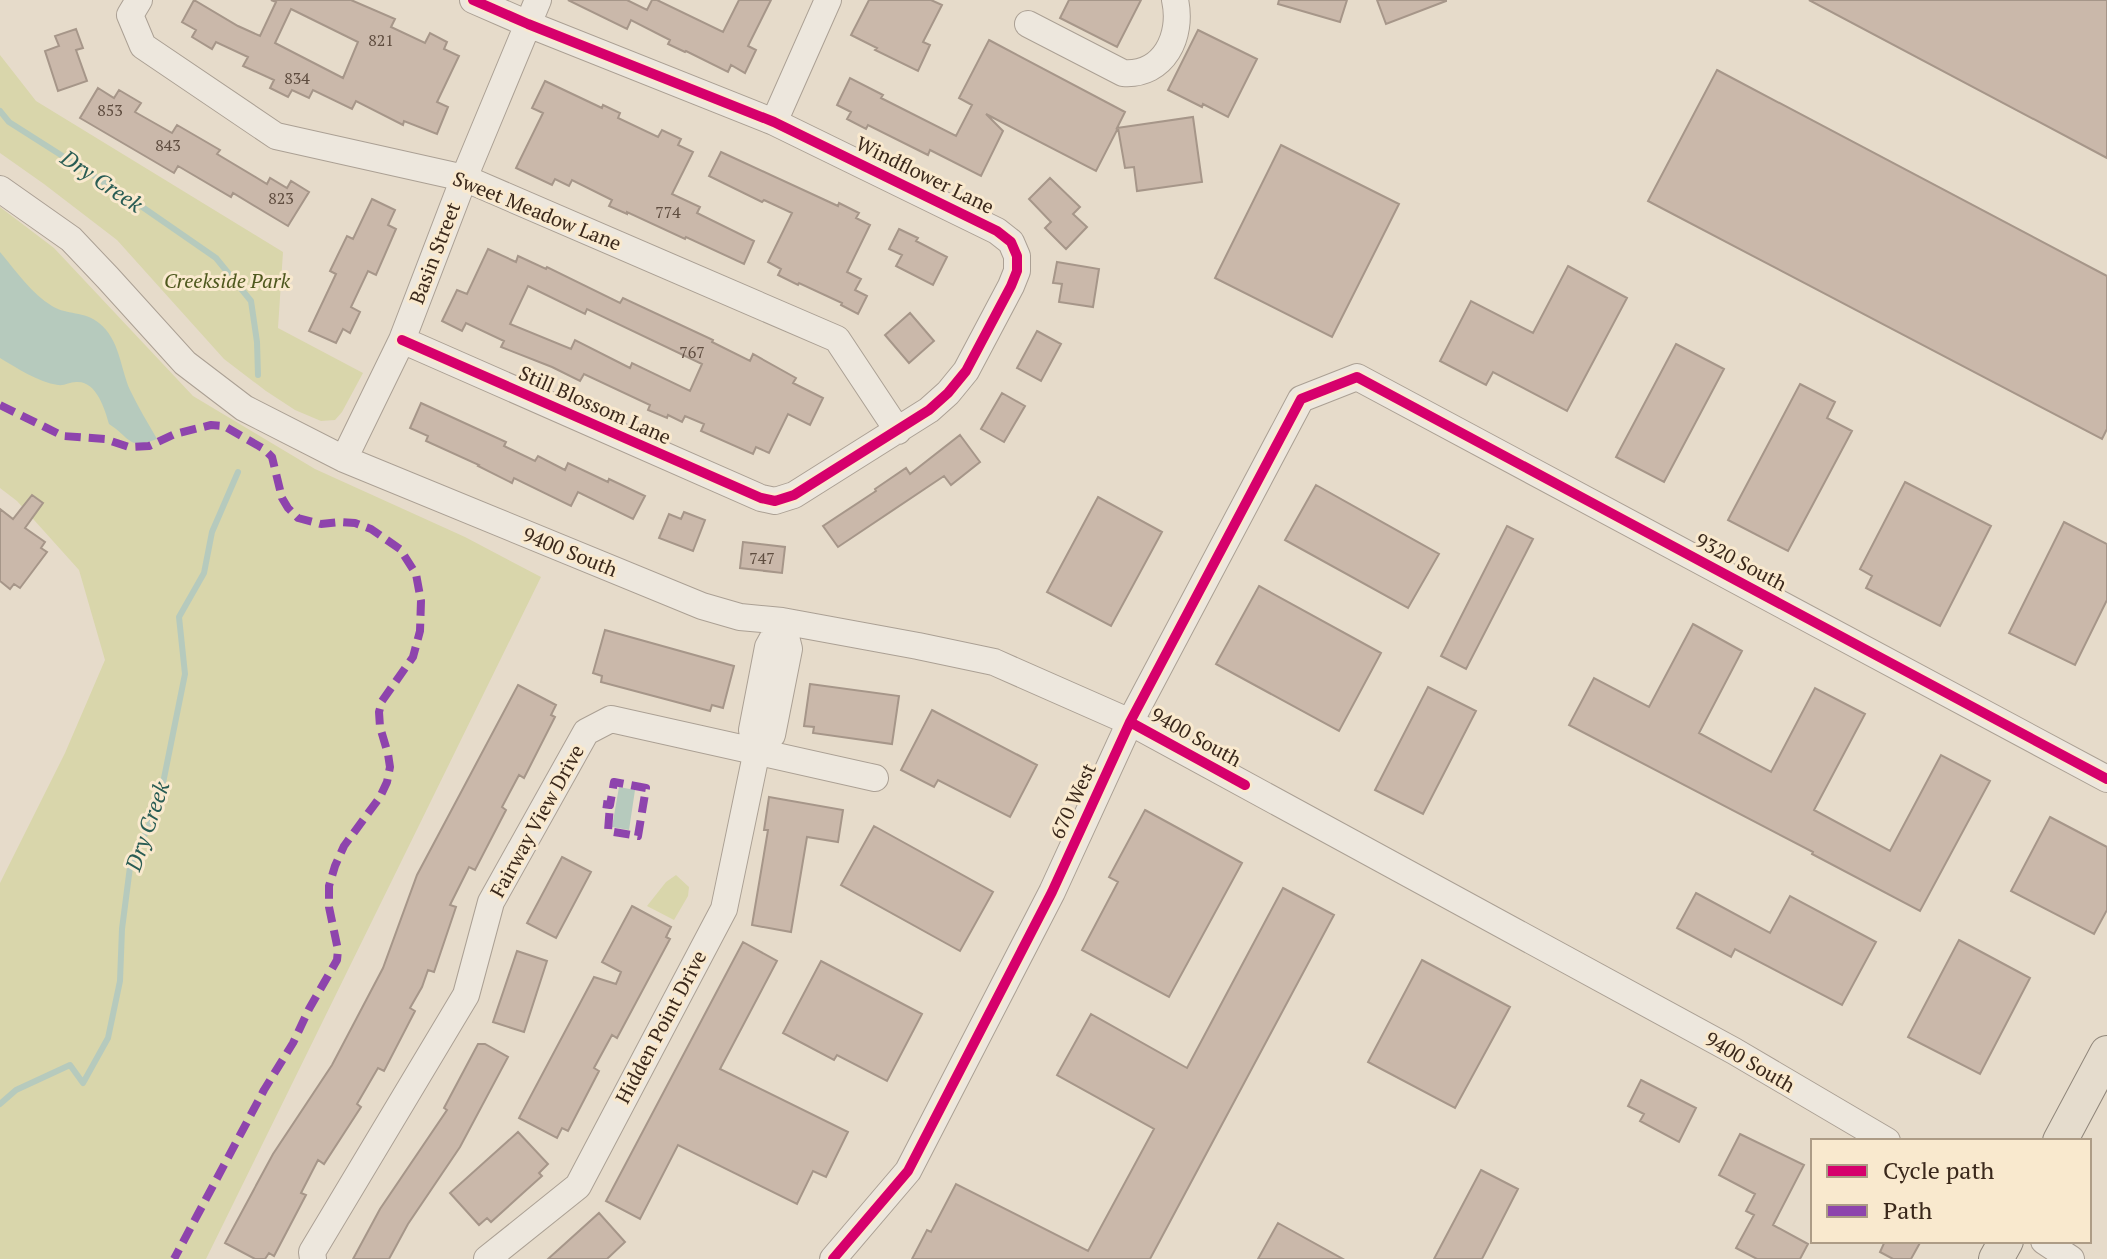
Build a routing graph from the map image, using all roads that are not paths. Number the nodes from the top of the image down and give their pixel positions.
1 (139, 0) edge
2 (473, 0) edge
3 (828, 0) edge
4 (1175, 0) edge
5 (533, 12) edge
6 (1028, 24) dead end
7 (774, 122) junction
8 (464, 178) junction
9 (0, 189) edge
10 (402, 340) junction
11 (1357, 377) joint
12 (898, 431) junction
13 (344, 459) junction
14 (775, 501) joint
15 (782, 621) junction
16 (1130, 722) junction
17 (757, 750) junction
18 (875, 778) dead end
19 (2107, 779) edge
20 (2107, 1053) edge
21 (1884, 1139) edge
22 (2061, 1139) edge
23 (2047, 1243) edge
24 (500, 1254) edge
25 (313, 1259) edge
26 (833, 1259) edge
27 (2071, 1259) edge

1 - 8 street, Sweet Meadow Lane
2 - 5 street, Windflower Lane
3 - 7 street
4 - 6 street
5 - 7 street, Windflower Lane
5 - 8 street, Basin Street
7 - 12 street, Windflower Lane
8 - 10 street, Basin Street
8 - 12 street, Sweet Meadow Lane
9 - 13 street, 9400 South
10 - 13 street, Basin Street
10 - 14 street, Still Blossom Lane
11 - 16 street, 670 West
11 - 19 street, 9320 South
12 - 14 street, Windflower Lane
13 - 15 street, 9400 South
15 - 16 street, 9400 South
15 - 17 street, Hidden Point Drive
16 - 21 street, 9400 South
16 - 26 street, 670 West
17 - 18 street, Fairway View Drive
17 - 24 street, Hidden Point Drive
17 - 25 street, Fairway View Drive
20 - 22 main road
23 - 27 street

